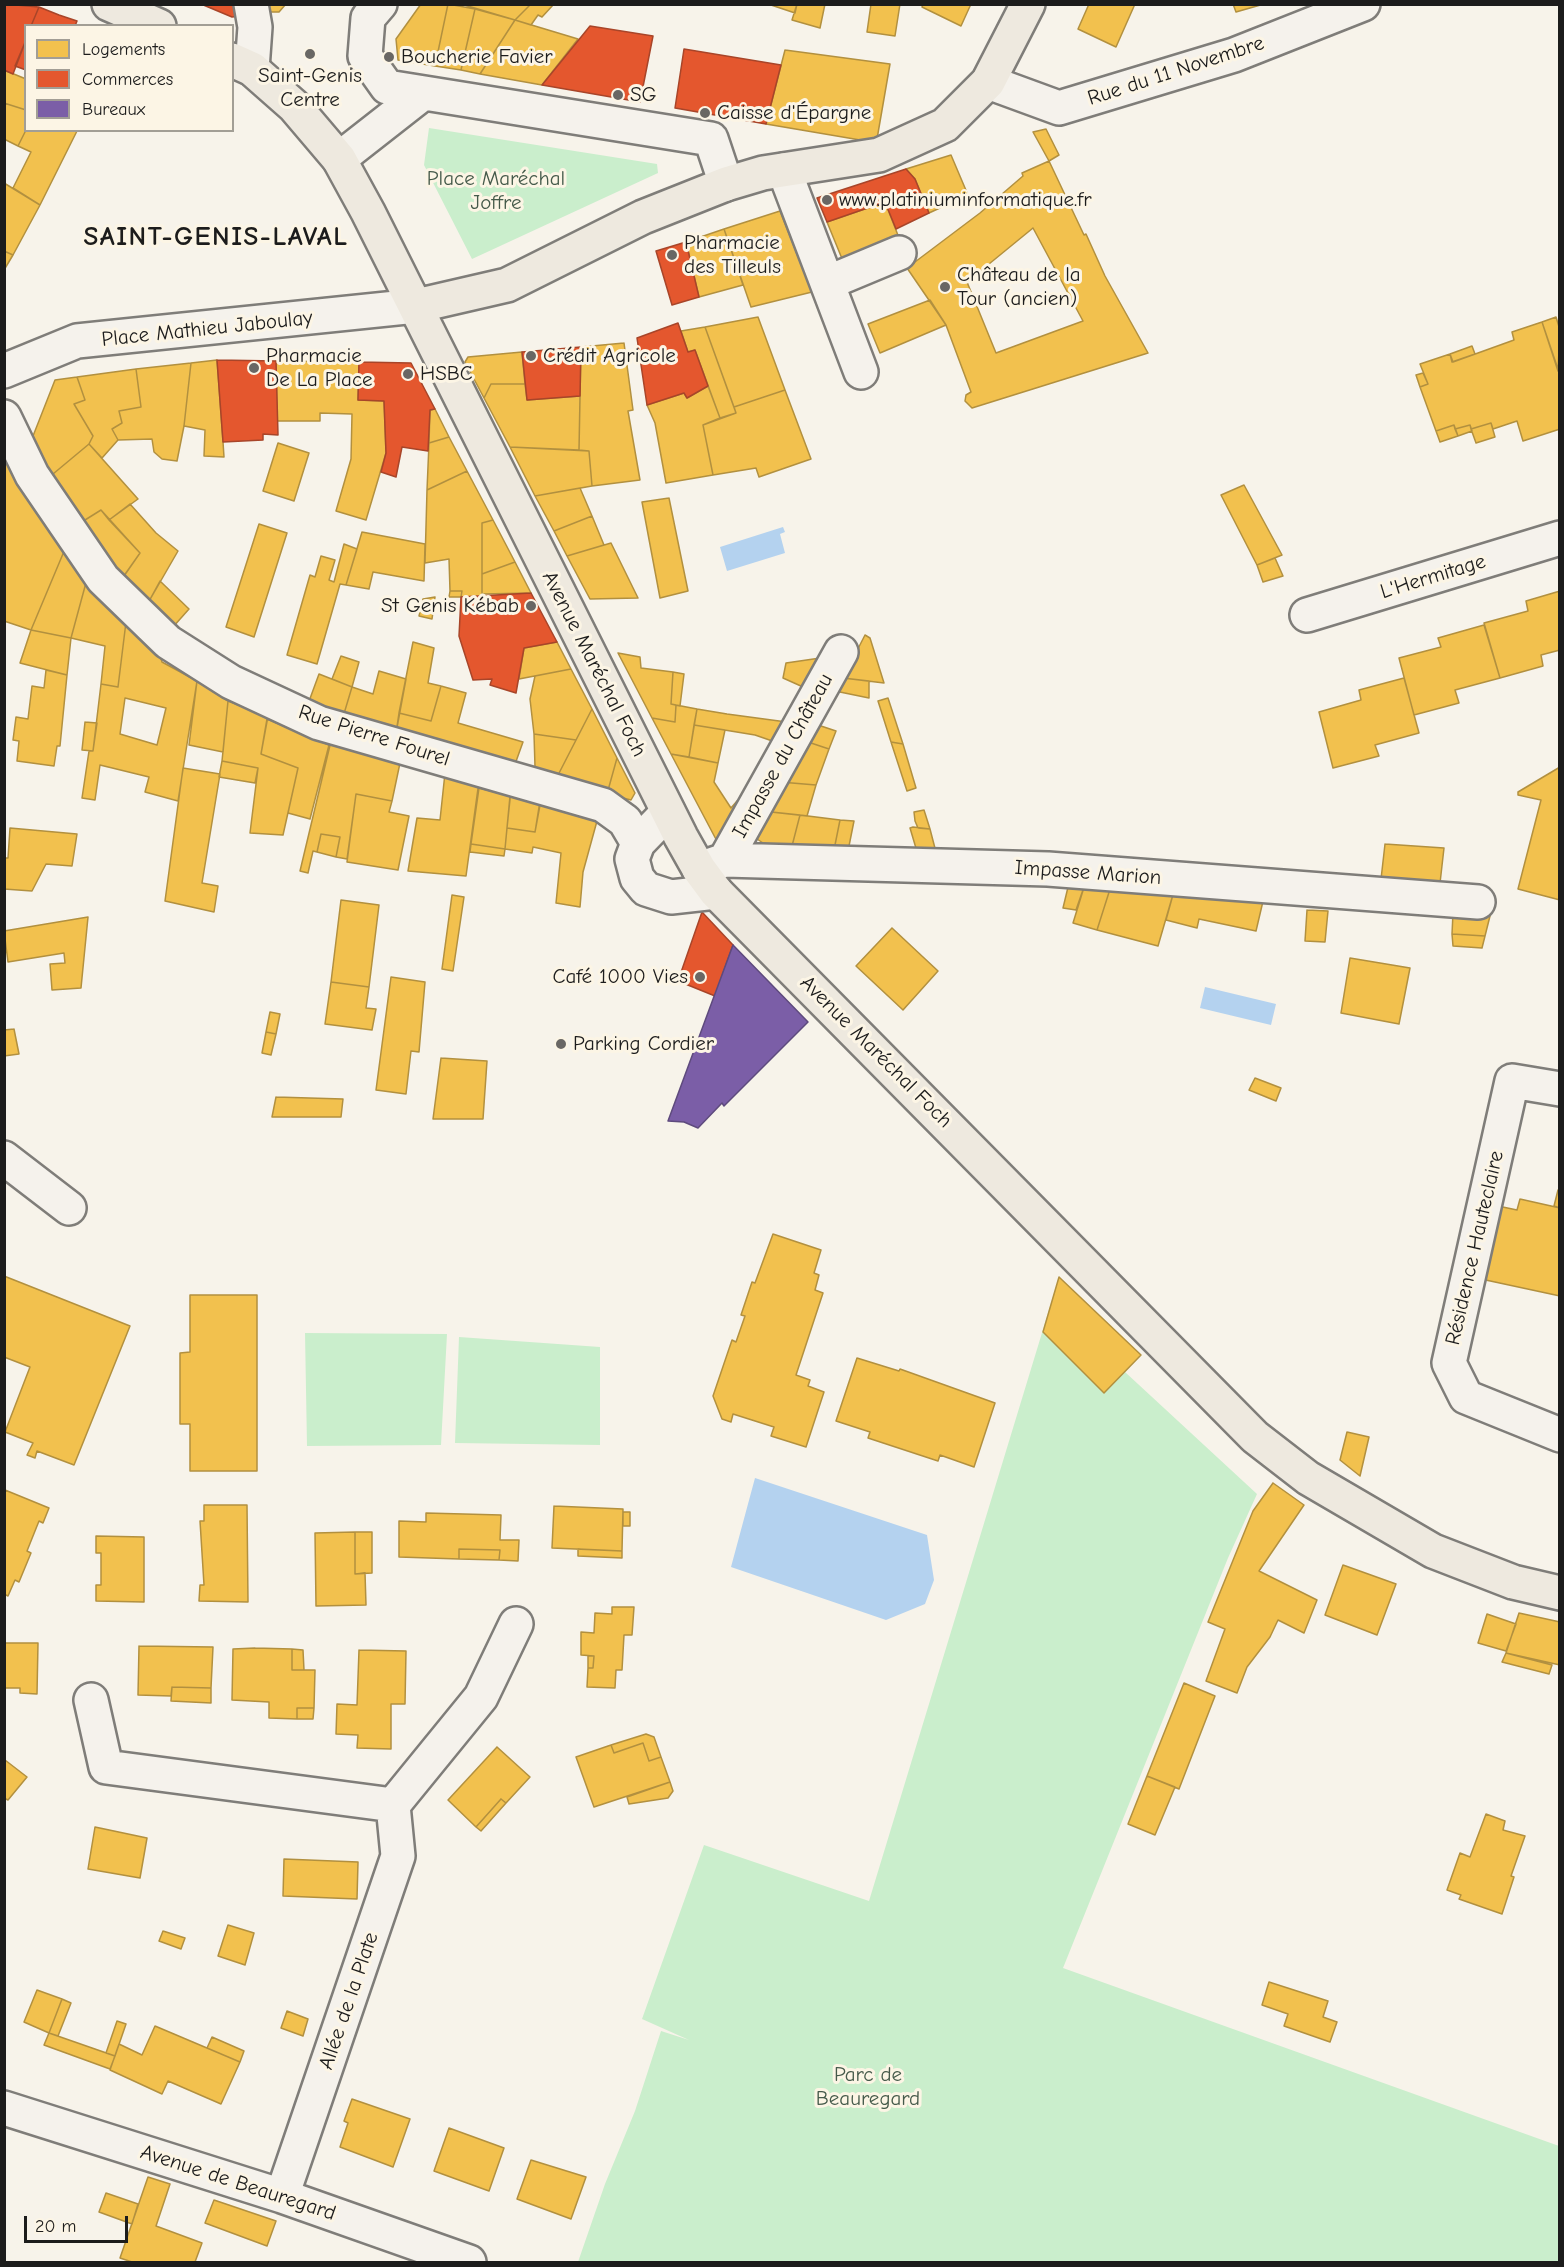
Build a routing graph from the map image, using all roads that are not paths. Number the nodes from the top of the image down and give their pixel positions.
1 (109, 4) edge
2 (251, 4) edge
3 (381, 4) edge
4 (1028, 4) edge
5 (1363, 4) edge
6 (154, 24) edge
7 (242, 64) edge
8 (988, 82) junction
9 (422, 94) junction
10 (339, 159) junction
11 (784, 170) junction
12 (726, 184) junction
13 (899, 253) dead end
14 (827, 283) junction
15 (416, 306) junction
16 (4, 371) edge
17 (861, 372) dead end
18 (4, 417) edge
19 (1560, 538) edge
20 (1307, 615) dead end
21 (841, 652) dead end
22 (668, 812) junction
23 (638, 843) junction
24 (714, 874) junction
25 (1478, 902) dead end
26 (1560, 1089) edge
27 (4, 1158) edge
28 (69, 1208) dead end
29 (1560, 1435) edge
30 (1560, 1593) edge
31 (516, 1624) dead end
32 (91, 1700) dead end
33 (393, 1805) junction
34 (4, 2108) edge
35 (282, 2196) junction
36 (469, 2262) edge

1 - 6 main road
2 - 7 street
3 - 9 street
4 - 8 main road
5 - 8 street, Rue du 11 Novembre
7 - 10 main road, Avenue Maréchal Foch
8 - 11 main road
9 - 10 street
9 - 12 street
10 - 15 main road, Avenue Maréchal Foch
11 - 12 main road
11 - 14 street
12 - 15 main road
13 - 14 street
14 - 17 street
15 - 16 street, Place Mathieu Jaboulay
15 - 22 main road, Avenue Maréchal Foch
18 - 23 street, Rue Pierre Fourel
19 - 20 street, L'Hermitage
21 - 24 street, Impasse du Château
22 - 23 street
22 - 24 main road, Avenue Maréchal Foch
23 - 24 street
24 - 25 street, Impasse Marion
24 - 30 main road, Avenue Maréchal Foch
26 - 29 street, Résidence Hauteclaire
27 - 28 street
31 - 33 street
32 - 33 street
33 - 35 street, Allée de la Plate
34 - 35 street, Avenue de Beauregard
35 - 36 street, Avenue de Beauregard

